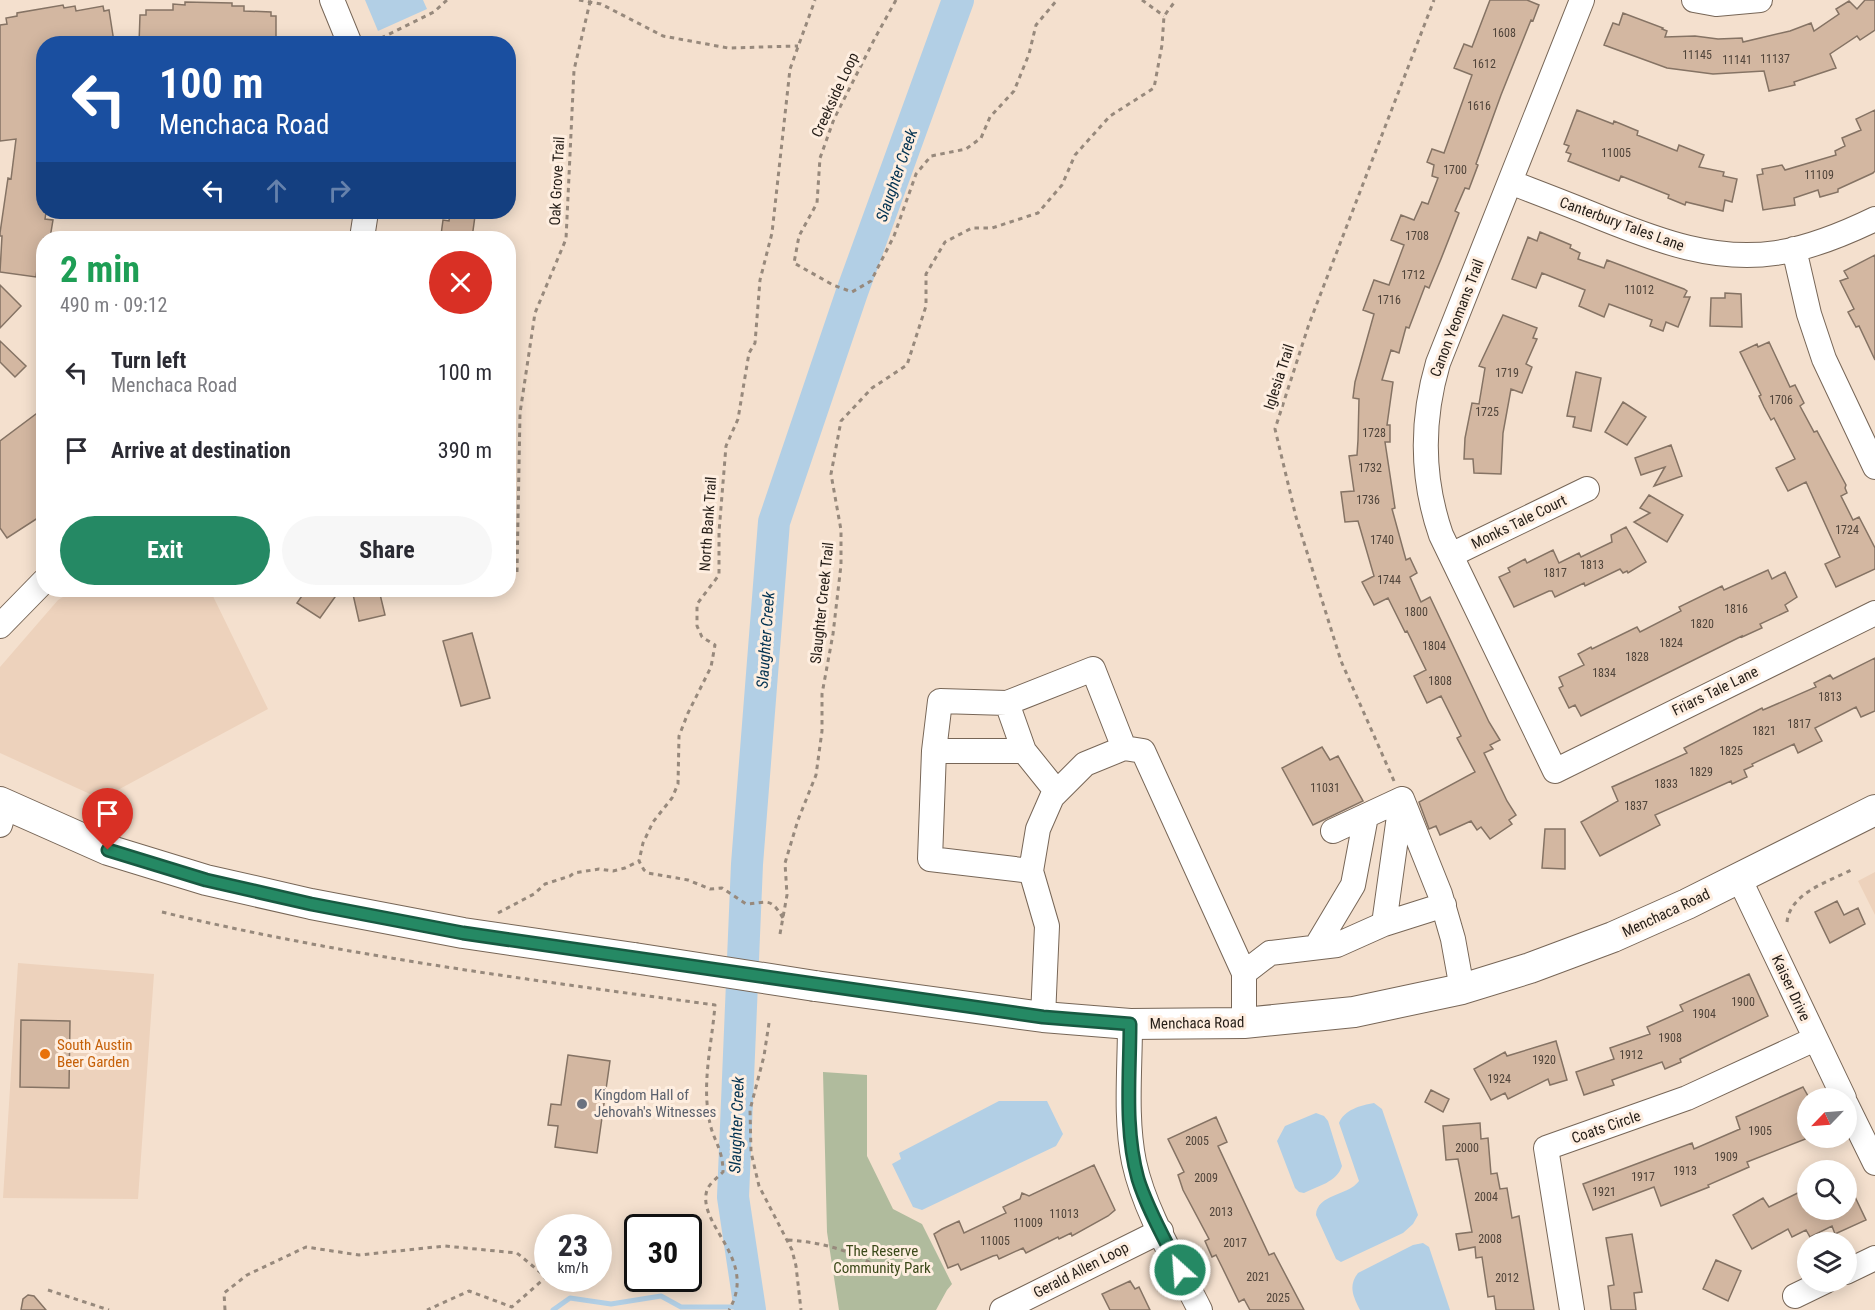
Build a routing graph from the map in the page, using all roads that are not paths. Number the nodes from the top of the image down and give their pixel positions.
1 (332, 0) edge
2 (1582, 0) edge
3 (1694, 0) edge
4 (1760, 0) edge
5 (356, 36) edge
6 (1510, 182) junction
7 (1875, 219) edge
8 (1794, 249) junction
9 (1875, 467) edge
10 (1587, 489) dead end
11 (1451, 555) junction
12 (36, 589) edge
13 (1875, 613) edge
14 (0, 626) edge
15 (1007, 703) junction
16 (1124, 748) junction
17 (934, 751) junction
18 (1024, 752) junction
19 (1555, 771) joint
20 (1057, 792) junction
21 (1402, 799) junction
22 (1875, 810) edge
23 (2, 811) edge
24 (1366, 816) junction
25 (1333, 831) dead end
26 (1031, 871) junction
27 (1739, 878) junction
28 (1443, 905) junction
29 (1384, 924) junction
30 (1316, 948) junction
31 (1244, 974) junction
32 (1462, 989) junction
33 (1043, 1017) junction
34 (1244, 1023) junction
35 (1130, 1024) junction
36 (1815, 1039) junction
37 (1839, 1088) edge
38 (1857, 1126) edge
39 (1875, 1163) edge
40 (1161, 1231) junction
41 (1875, 1258) edge
42 (1857, 1267) edge
43 (1803, 1292) edge
44 (1795, 1296) dead end
45 (1002, 1310) edge
46 (1200, 1310) edge
47 (1572, 1310) edge

1 - 5 street
2 - 6 street, Canon Yeomans Trail
3 - 4 street
6 - 8 street, Canterbury Tales Lane
6 - 11 street, Canon Yeomans Trail
7 - 8 street, Canterbury Tales Lane
8 - 9 street
10 - 11 street, Monks Tale Court
11 - 19 street, Canon Yeomans Trail
12 - 14 street
13 - 19 street, Friars Tale Lane
15 - 16 street
15 - 17 street
15 - 18 street
16 - 20 street
16 - 31 street
17 - 18 street
17 - 26 street
18 - 20 street
20 - 26 street
21 - 24 street
21 - 28 street
21 - 29 street
22 - 27 main road, Menchaca Road
23 - 33 main road, Menchaca Road, bridge
24 - 25 street
24 - 30 street
26 - 33 street
27 - 32 main road, Menchaca Road
27 - 36 street, Kaiser Drive
28 - 29 street
28 - 32 street
29 - 30 street
30 - 31 street
31 - 34 street
32 - 34 main road, Menchaca Road
33 - 35 main road, Menchaca Road
34 - 35 main road, Menchaca Road
35 - 40 street
36 - 37 street, Kaiser Drive
36 - 47 street, Coats Circle
38 - 39 street
40 - 45 street, Gerald Allen Loop
40 - 46 street
41 - 42 street
43 - 44 street

